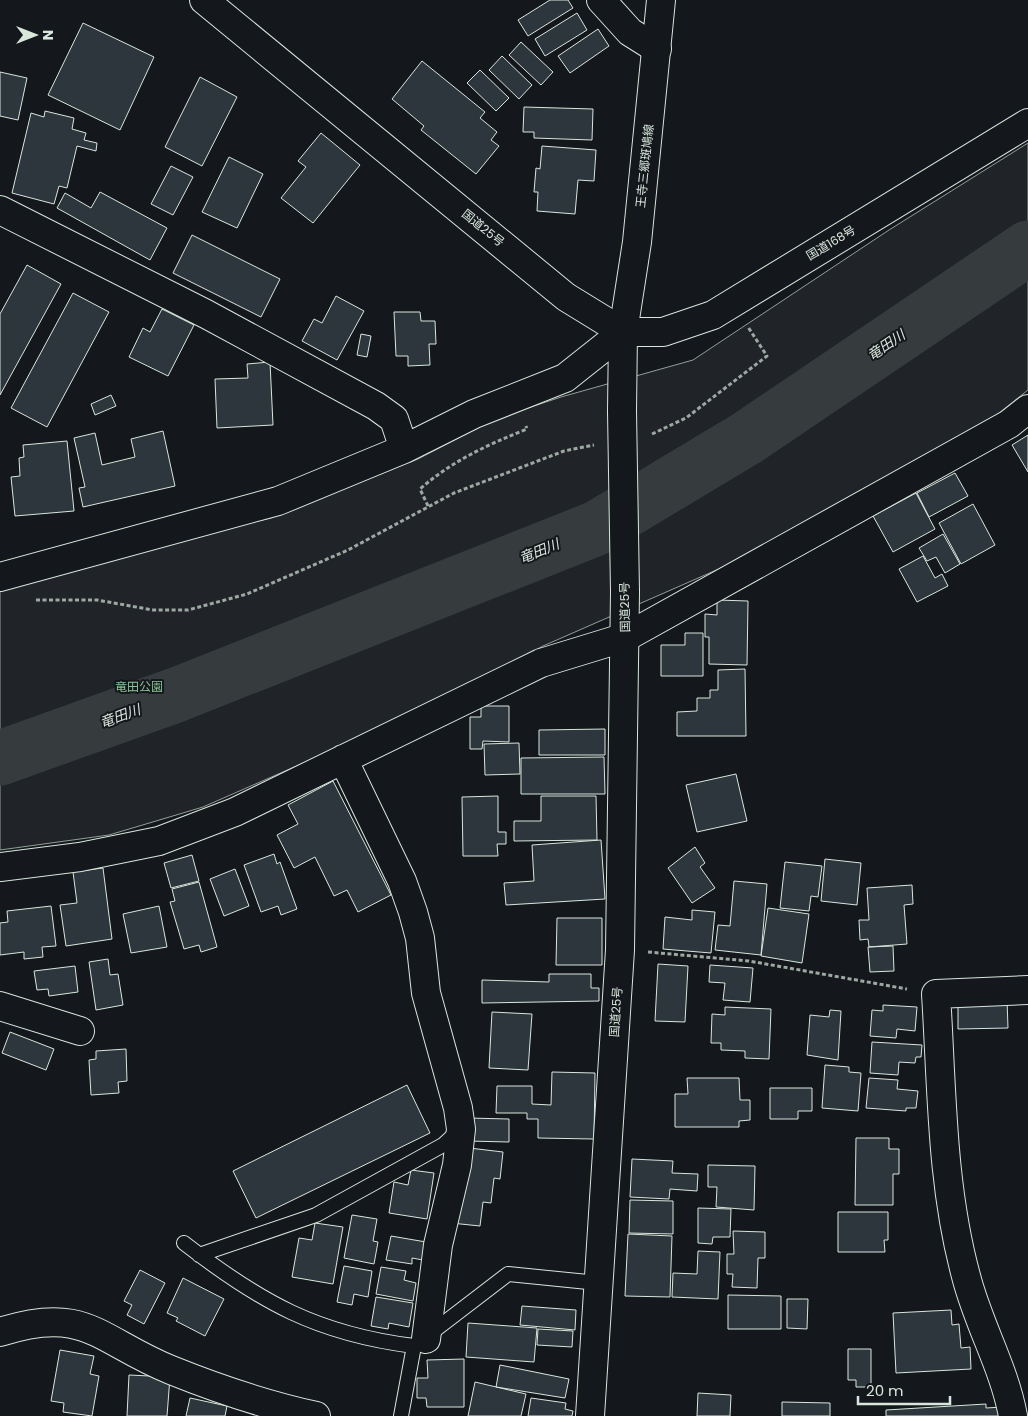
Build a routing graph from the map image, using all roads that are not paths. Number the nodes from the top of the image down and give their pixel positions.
1 (204, 0) edge
2 (601, 0) edge
3 (661, 0) edge
4 (658, 49) junction
5 (1028, 123) edge
6 (0, 210) edge
7 (623, 332) junction
8 (1028, 409) edge
9 (404, 449) junction
10 (0, 577) edge
11 (626, 637) junction
12 (343, 759) junction
13 (0, 867) edge
14 (1028, 990) edge
15 (0, 1006) edge
16 (80, 1031) dead end
17 (461, 1129) junction
18 (184, 1243) dead end
19 (199, 1255) junction
20 (598, 1283) junction
21 (0, 1332) edge
22 (420, 1343) junction
23 (316, 1416) edge
24 (401, 1416) edge
25 (590, 1416) edge
26 (1013, 1416) edge

1 - 7 main road, 国道25号
2 - 4 main road
3 - 4 main road, 王寺三郷斑鳩線
4 - 7 main road, 王寺三郷斑鳩線
5 - 7 main road, 国道168号
6 - 9 main road
7 - 9 main road
7 - 11 main road, 国道25号, bridge
8 - 11 main road
9 - 10 main road
11 - 12 main road
11 - 20 main road, 国道25号
12 - 13 main road
12 - 17 main road
14 - 26 main road
15 - 16 main road
17 - 19 lane
17 - 22 main road
18 - 19 lane
19 - 22 lane
20 - 22 lane
20 - 25 main road, 国道25号
21 - 23 main road
22 - 24 lane

